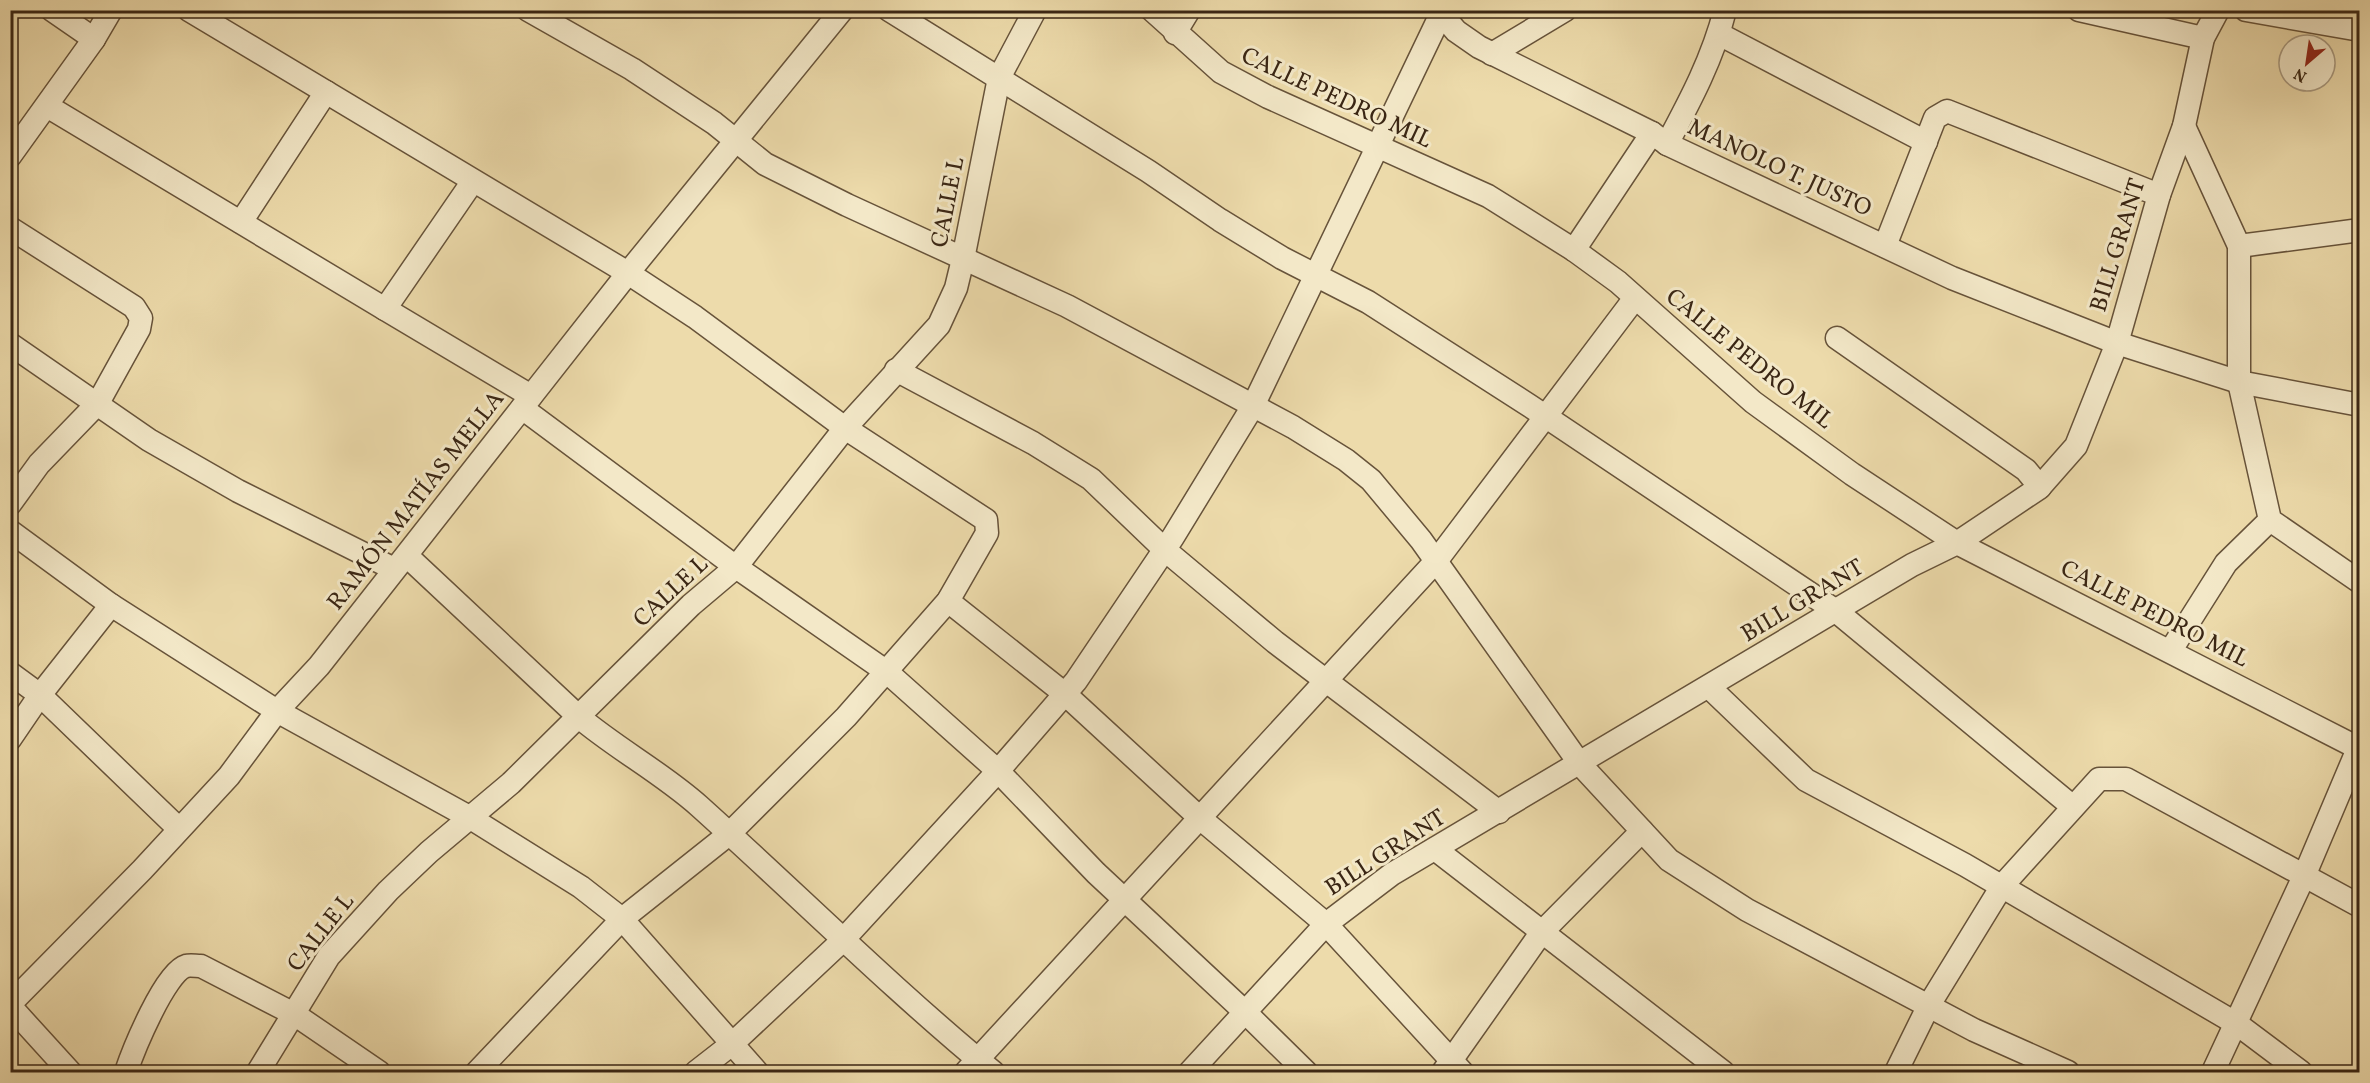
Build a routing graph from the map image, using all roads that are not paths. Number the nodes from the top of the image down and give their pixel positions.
1 (52, 10) edge
2 (111, 10) edge
3 (189, 10) edge
4 (528, 10) edge
5 (842, 10) edge
6 (889, 10) edge
7 (1035, 10) edge
8 (1152, 10) edge
9 (1189, 10) edge
10 (1565, 10) edge
11 (1725, 10) edge
12 (2079, 10) edge
13 (2218, 10) edge
14 (2246, 10) edge
15 (1440, 12) edge
16 (2360, 30) edge
17 (1175, 33) junction
18 (1719, 34) junction
19 (2203, 38) junction
20 (94, 39) junction
21 (1492, 54) junction
22 (999, 78) junction
23 (326, 92) junction
24 (47, 106) junction
25 (2184, 126) junction
26 (1660, 138) junction
27 (735, 140) junction
28 (1926, 142) junction
29 (1378, 147) junction
30 (10, 156) edge
31 (473, 181) junction
32 (2159, 195) junction
33 (241, 222) junction
34 (10, 228) edge
35 (2360, 230) edge
36 (1885, 246) junction
37 (2239, 246) junction
38 (1574, 250) junction
39 (963, 259) junction
40 (628, 273) junction
41 (1316, 276) junction
42 (1635, 298) junction
43 (385, 309) junction
44 (1837, 338) dead end
45 (2116, 343) junction
46 (10, 344) edge
47 (896, 370) junction
48 (2239, 382) junction
49 (526, 402) junction
50 (98, 404) junction
51 (2360, 405) edge
52 (1253, 406) junction
53 (1545, 417) junction
54 (845, 428) junction
55 (2040, 487) junction
56 (10, 504) edge
57 (2270, 520) junction
58 (10, 531) edge
59 (1957, 543) junction
60 (1165, 550) junction
61 (1437, 560) junction
62 (401, 562) junction
63 (736, 567) junction
64 (2360, 582) edge
65 (948, 601) junction
66 (111, 605) junction
67 (1836, 611) junction
68 (2170, 650) junction
69 (887, 672) junction
70 (10, 674) edge
71 (1328, 682) junction
72 (1709, 687) junction
73 (1065, 694) junction
74 (40, 695) junction
75 (277, 711) junction
76 (579, 717) junction
77 (10, 739) edge
78 (2359, 747) edge
79 (1580, 764) junction
80 (998, 771) junction
81 (2073, 807) junction
82 (1498, 812) junction
83 (469, 817) junction
84 (1201, 819) junction
85 (178, 828) junction
86 (1642, 831) junction
87 (729, 834) junction
88 (1435, 849) junction
89 (2305, 874) junction
90 (2002, 886) junction
91 (1126, 901) junction
92 (2360, 906) edge
93 (622, 919) junction
94 (1326, 924) junction
95 (1541, 933) junction
96 (842, 941) junction
97 (10, 1005) edge
98 (1929, 1005) junction
99 (1245, 1012) junction
100 (294, 1014) junction
101 (2237, 1024) junction
102 (732, 1044) junction
103 (979, 1068) edge
104 (1452, 1069) edge
105 (1716, 1070) edge
106 (70, 1072) edge
107 (126, 1072) edge
108 (258, 1072) edge
109 (379, 1072) edge
110 (477, 1072) edge
111 (696, 1072) edge
112 (757, 1072) edge
113 (1190, 1072) edge
114 (1306, 1072) edge
115 (1896, 1072) edge
116 (2068, 1072) edge
117 (2213, 1072) edge
118 (2301, 1072) edge

1 - 20 street
2 - 20 street
3 - 23 street
4 - 27 street
5 - 27 street, RAMÓN MATÍAS MELLA
6 - 22 street
7 - 22 street, CALLE L
8 - 17 street, CALLE PEDRO MIL
9 - 17 street
10 - 21 street
11 - 18 street
12 - 19 street
13 - 19 street, BILL GRANT
14 - 16 street
15 - 21 street, MANOLO T. JUSTO
15 - 29 street
17 - 29 street, CALLE PEDRO MIL
18 - 26 street
18 - 28 street
19 - 25 street, BILL GRANT
20 - 24 street
21 - 26 street, MANOLO T. JUSTO
22 - 39 street, CALLE L
22 - 41 street
23 - 31 street
23 - 33 street
24 - 30 street
24 - 33 street
25 - 32 street, BILL GRANT
25 - 37 street
26 - 36 street, MANOLO T. JUSTO
26 - 38 street
27 - 39 street
27 - 40 street, RAMÓN MATÍAS MELLA
28 - 32 street
28 - 36 street
29 - 38 street, CALLE PEDRO MIL
29 - 41 street
31 - 40 street
31 - 43 street
32 - 45 street, BILL GRANT
33 - 43 street
34 - 50 street
35 - 37 street
36 - 45 street, MANOLO T. JUSTO
37 - 48 street
38 - 42 street, CALLE PEDRO MIL
39 - 47 street, CALLE L
39 - 52 street
40 - 49 street, RAMÓN MATÍAS MELLA
40 - 54 street
41 - 52 street
41 - 53 street
42 - 53 street
42 - 59 street, CALLE PEDRO MIL
43 - 49 street
44 - 55 street
45 - 48 street, MANOLO T. JUSTO
45 - 55 street, BILL GRANT
46 - 50 street
47 - 54 street, CALLE L
47 - 60 street
48 - 51 street, MANOLO T. JUSTO
48 - 57 street
49 - 62 street, RAMÓN MATÍAS MELLA
49 - 63 street
50 - 56 street
50 - 62 street
52 - 60 street
52 - 61 street
53 - 61 street
53 - 67 street
54 - 63 street, CALLE L
54 - 65 street
55 - 59 street, BILL GRANT
57 - 64 street
57 - 68 street
58 - 66 street
59 - 67 street, BILL GRANT
59 - 68 street, CALLE PEDRO MIL
60 - 71 street
60 - 73 street
61 - 71 street
61 - 79 street
62 - 75 street, RAMÓN MATÍAS MELLA
62 - 76 street
63 - 69 street
63 - 76 street, CALLE L
65 - 69 street
65 - 73 street
66 - 74 street
66 - 75 street
67 - 72 street, BILL GRANT
67 - 81 street
68 - 78 street, CALLE PEDRO MIL
69 - 80 street
69 - 87 street
70 - 74 street
71 - 82 street
71 - 84 street
72 - 79 street, BILL GRANT
72 - 90 street
73 - 80 street
73 - 84 street
74 - 77 street
74 - 85 street
75 - 83 street
75 - 85 street, RAMÓN MATÍAS MELLA
76 - 83 street, CALLE L
76 - 87 street
78 - 89 street
79 - 82 street, BILL GRANT
79 - 86 street
80 - 91 street
80 - 96 street
81 - 89 street
81 - 90 street
82 - 88 street, BILL GRANT
83 - 93 street
83 - 100 street, CALLE L
84 - 91 street
84 - 94 street
85 - 97 street, RAMÓN MATÍAS MELLA
86 - 95 street
86 - 98 street
87 - 93 street
87 - 96 street
88 - 94 street, BILL GRANT
88 - 95 street
89 - 92 street
89 - 101 street
90 - 98 street
90 - 101 street
91 - 99 street
91 - 103 street
93 - 102 street
93 - 110 street
94 - 99 street, BILL GRANT
94 - 104 street
95 - 104 street
95 - 105 street
96 - 102 street
96 - 103 street
97 - 106 street
98 - 115 street
98 - 116 street
99 - 113 street, BILL GRANT
99 - 114 street
100 - 107 street
100 - 108 street, CALLE L
100 - 109 street
101 - 117 street
101 - 118 street
102 - 111 street
102 - 112 street

